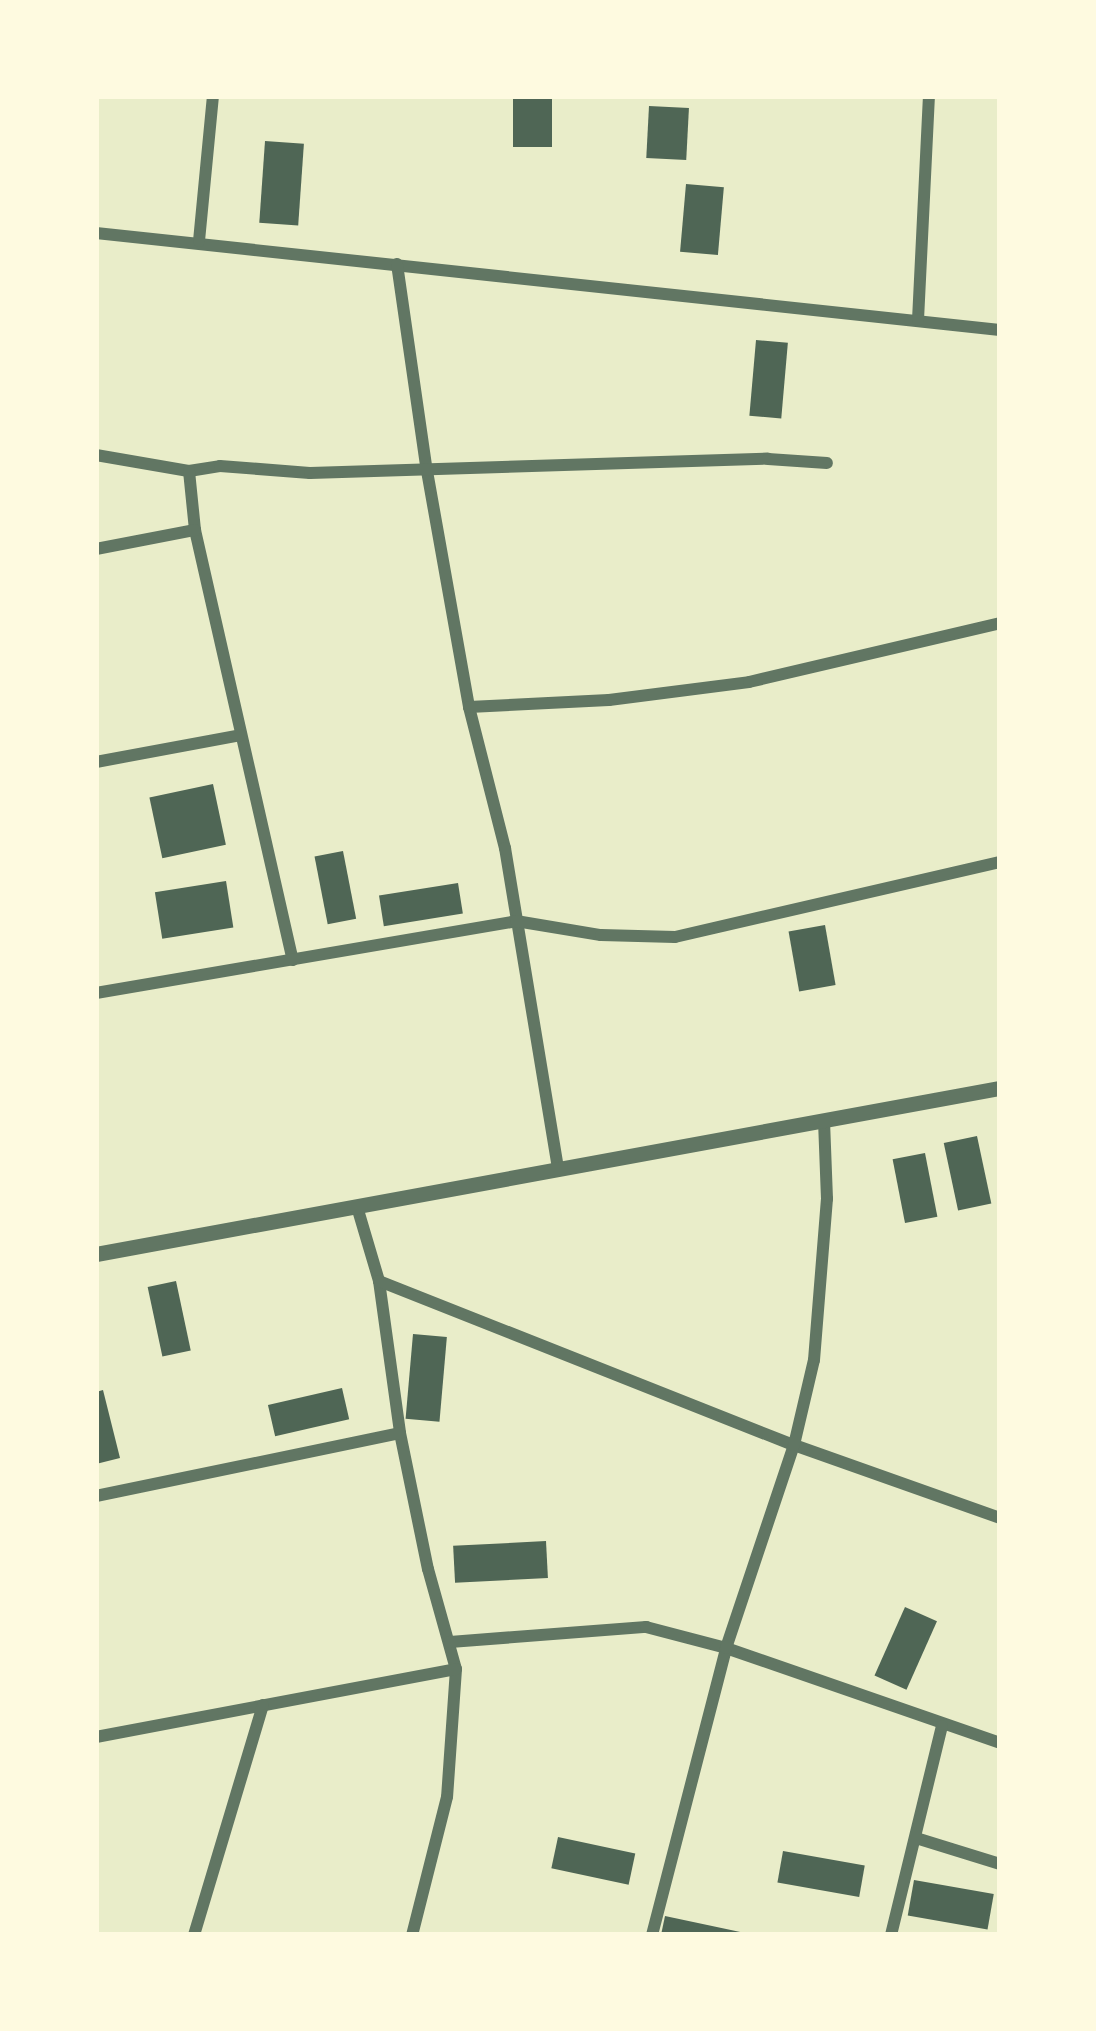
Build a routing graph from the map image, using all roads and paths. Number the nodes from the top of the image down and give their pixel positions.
1 (213, 96) edge
2 (928, 96) edge
3 (96, 233) edge
4 (199, 241) junction
5 (397, 264) junction
6 (918, 320) junction
7 (1000, 330) edge
8 (96, 454) edge
9 (827, 463) dead end
10 (189, 471) junction
11 (427, 471) junction
12 (195, 530) junction
13 (96, 549) edge
14 (1000, 623) edge
15 (469, 707) junction
16 (241, 735) junction
17 (96, 762) edge
18 (1000, 862) edge
19 (517, 921) junction
20 (293, 960) junction
21 (96, 993) edge
22 (1000, 1088) edge
23 (824, 1122) junction
24 (559, 1167) junction
25 (358, 1210) junction
26 (96, 1254) edge
27 (379, 1281) junction
28 (400, 1433) junction
29 (794, 1445) junction
30 (96, 1496) edge
31 (1000, 1519) edge
32 (450, 1642) junction
33 (726, 1648) junction
34 (456, 1669) junction
35 (263, 1705) junction
36 (942, 1726) junction
37 (96, 1737) edge
38 (1000, 1743) edge
39 (916, 1838) junction
40 (1000, 1864) edge
41 (194, 1935) edge
42 (412, 1935) edge
43 (652, 1935) edge
44 (890, 1935) edge

1 - 4 street
2 - 6 street
3 - 4 street
4 - 5 street
5 - 6 street
5 - 11 street
6 - 7 street
8 - 10 street
9 - 11 street
10 - 11 street
10 - 12 street
11 - 15 street
12 - 13 street
12 - 16 street
14 - 15 street
15 - 19 street
16 - 17 street
16 - 20 street
18 - 19 street
19 - 20 street
19 - 24 street
20 - 21 street
22 - 23 street
23 - 24 street
23 - 29 street
24 - 25 street
25 - 26 street
25 - 27 street
27 - 28 street
27 - 29 street
28 - 30 street
28 - 32 street
29 - 31 street
29 - 33 street
32 - 33 street
32 - 34 street
33 - 36 street
33 - 43 street
34 - 35 street
34 - 42 street
35 - 37 street
35 - 41 street
36 - 38 street
36 - 39 street
39 - 40 street
39 - 44 street

